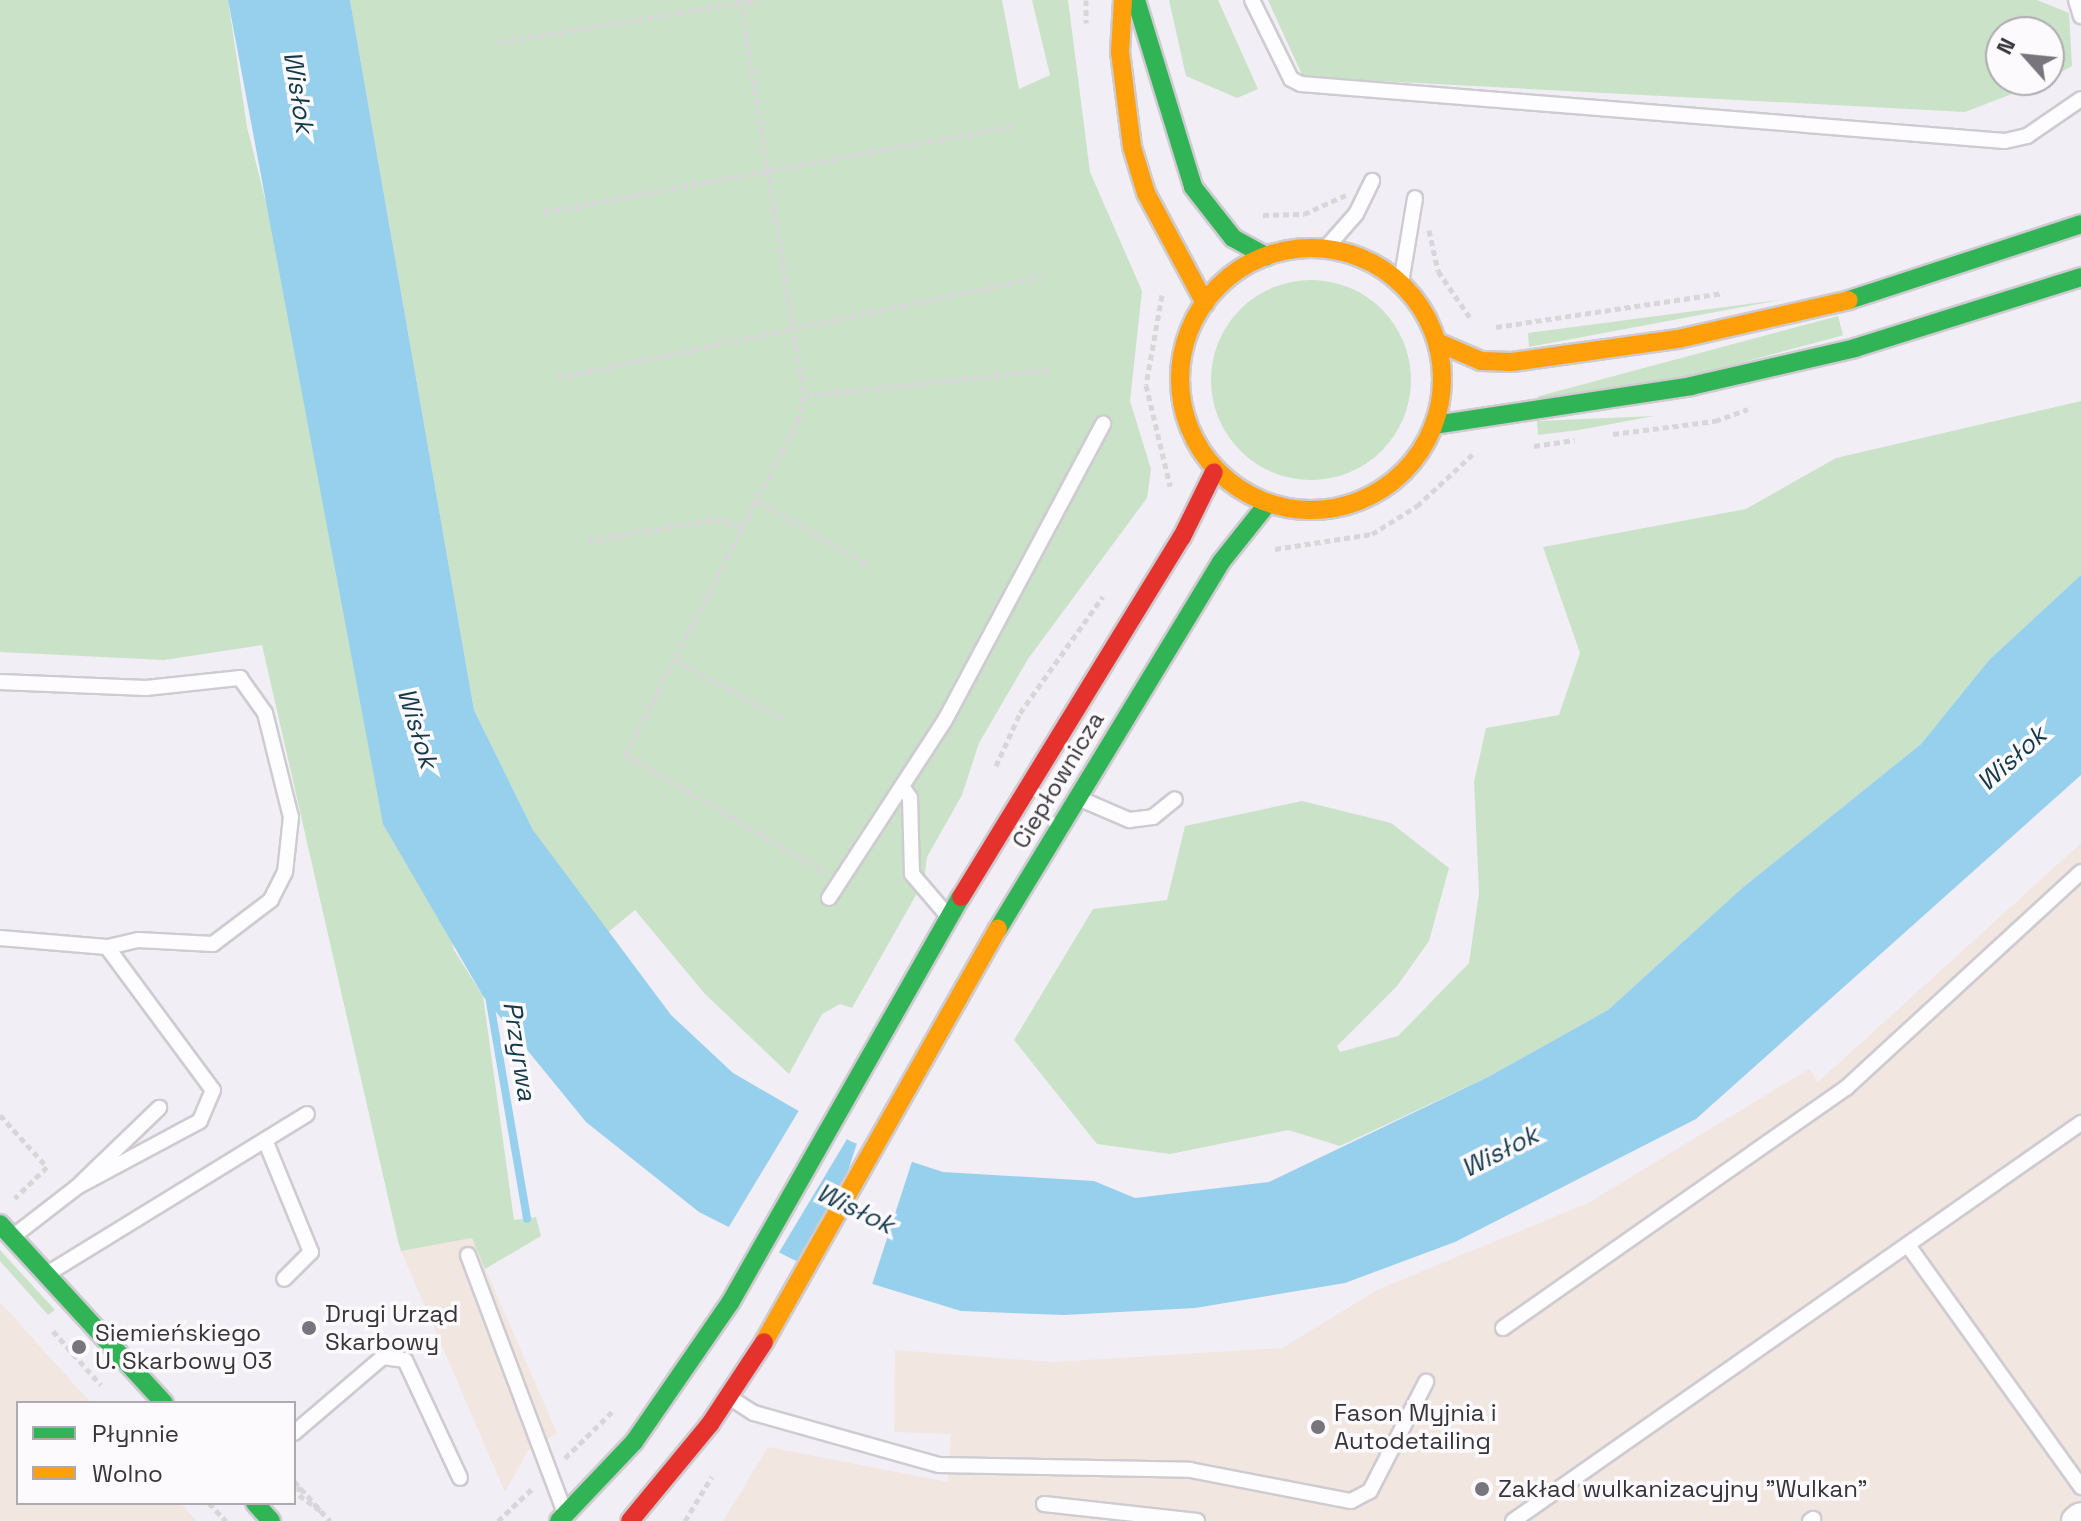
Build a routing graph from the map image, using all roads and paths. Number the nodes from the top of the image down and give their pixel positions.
1 (759, 0) edge
2 (1123, 0) edge
3 (1136, 0) edge
4 (1252, 0) edge
5 (2076, 0) edge
6 (740, 2) edge
7 (2081, 16) edge
8 (499, 42) dead end
9 (2081, 99) edge
10 (1013, 126) dead end
11 (770, 174) junction
12 (1372, 181) dead end
13 (1415, 198) dead end
14 (1363, 202) junction
15 (544, 212) dead end
16 (1255, 212) dead end
17 (1406, 219) junction
18 (2081, 224) edge
19 (1326, 248) junction
20 (1266, 256) junction
21 (1044, 276) dead end
22 (2081, 277) edge
23 (1401, 283) junction
24 (1735, 292) dead end
25 (1205, 303) junction
26 (796, 328) junction
27 (1437, 342) junction
28 (1049, 370) dead end
29 (557, 378) dead end
30 (804, 396) junction
31 (1759, 402) dead end
32 (1103, 424) dead end
33 (1434, 425) junction
34 (1600, 436) dead end
35 (1585, 438) dead end
36 (1520, 447) dead end
37 (1486, 451) dead end
38 (1214, 472) junction
39 (757, 500) junction
40 (1268, 503) junction
41 (742, 527) junction
42 (587, 541) dead end
43 (1262, 559) dead end
44 (868, 565) dead end
45 (673, 659) junction
46 (0, 682) edge
47 (786, 720) dead end
48 (902, 786) junction
49 (1074, 796) junction
50 (1175, 799) dead end
51 (2081, 872) edge
52 (842, 882) junction
53 (829, 898) dead end
54 (950, 918) junction
55 (0, 938) edge
56 (107, 947) junction
57 (159, 1108) dead end
58 (307, 1114) dead end
59 (1, 1117) edge
60 (2081, 1123) edge
61 (265, 1140) junction
62 (77, 1187) junction
63 (21, 1192) dead end
64 (6, 1231) edge
65 (1910, 1248) junction
66 (468, 1255) dead end
67 (47, 1275) junction
68 (284, 1279) dead end
69 (1503, 1328) dead end
70 (52, 1329) dead end
71 (1426, 1382) dead end
72 (109, 1389) dead end
73 (728, 1397) junction
74 (162, 1401) edge
75 (618, 1407) dead end
76 (296, 1431) edge
77 (549, 1473) junction
78 (460, 1478) dead end
79 (296, 1483) edge
80 (2081, 1487) edge
81 (1044, 1504) dead end
82 (211, 1505) edge
83 (257, 1505) edge
84 (562, 1518) edge
85 (226, 1521) edge
86 (271, 1521) edge
87 (330, 1521) edge
88 (498, 1521) edge
89 (630, 1521) edge
90 (1197, 1521) edge
91 (1513, 1521) edge

1 - 6 path
2 - 25 main road
3 - 20 main road
4 - 9 lane
5 - 7 lane
6 - 8 path
6 - 11 path
10 - 11 path
11 - 15 path
11 - 26 path
12 - 14 lane
13 - 17 lane
14 - 16 path
14 - 19 lane
17 - 23 lane
17 - 24 path
18 - 27 main road
19 - 20 main road
19 - 23 main road
20 - 25 main road
21 - 26 path
22 - 33 main road
23 - 27 main road
25 - 38 main road
26 - 29 path
26 - 30 path
27 - 33 main road
28 - 30 path
30 - 39 path
31 - 34 path
32 - 48 lane
33 - 40 main road
35 - 36 path
37 - 43 path
38 - 40 main road
38 - 54 main road, Ciepłownicza
39 - 41 path
39 - 44 path
40 - 49 main road, Ciepłownicza
41 - 42 path
41 - 45 path
45 - 47 path
45 - 52 path
46 - 56 lane
48 - 52 lane
48 - 54 lane
49 - 50 lane
49 - 73 main road, Ciepłownicza
51 - 69 lane
52 - 53 lane
54 - 84 main road, Ciepłownicza
55 - 56 lane
56 - 62 lane
57 - 62 lane
58 - 61 lane
59 - 63 path
60 - 65 lane
61 - 67 lane
61 - 68 lane
62 - 64 lane
64 - 67 main road
65 - 80 lane
65 - 91 lane
66 - 77 lane
67 - 74 main road
70 - 72 path
71 - 73 lane
73 - 89 main road, Ciepłownicza
75 - 77 path
76 - 78 lane
77 - 84 lane
77 - 88 path
79 - 87 path
81 - 90 lane
82 - 85 path
83 - 86 main road

